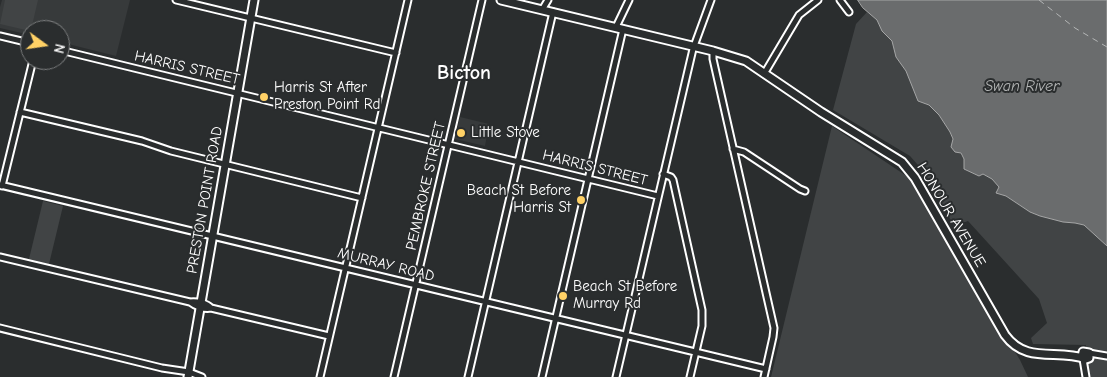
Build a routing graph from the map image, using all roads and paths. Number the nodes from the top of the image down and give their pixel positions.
1 (176, 0) edge
2 (252, 0) edge
3 (408, 0) edge
4 (482, 0) edge
5 (501, 0) edge
6 (548, 0) edge
7 (629, 0) edge
8 (711, 0) edge
9 (818, 0) edge
10 (840, 0) edge
11 (542, 10) junction
12 (553, 12) junction
13 (849, 12) dead end
14 (250, 18) junction
15 (619, 28) junction
16 (0, 36) edge
17 (20, 41) edge
18 (694, 46) junction
19 (714, 51) junction
20 (70, 52) edge
21 (396, 53) junction
22 (30, 70) edge
23 (764, 74) junction
24 (237, 92) junction
25 (20, 112) junction
26 (378, 127) junction
27 (448, 145) junction
28 (733, 149) junction
29 (518, 162) junction
30 (225, 164) junction
31 (663, 174) junction
32 (588, 179) junction
33 (1, 186) edge
34 (805, 191) dead end
35 (658, 196) junction
36 (362, 198) junction
37 (213, 236) junction
38 (0, 257) edge
39 (345, 268) junction
40 (415, 285) junction
41 (485, 302) junction
42 (201, 305) junction
43 (555, 319) junction
44 (0, 328) edge
45 (329, 336) junction
46 (625, 336) junction
47 (696, 352) junction
48 (1085, 356) junction
49 (1104, 356) edge
50 (766, 369) junction
51 (190, 375) edge
52 (201, 377) edge
53 (320, 377) edge
54 (394, 377) edge
55 (468, 377) edge
56 (542, 377) edge
57 (616, 377) edge
58 (690, 377) edge
59 (764, 377) edge
60 (1086, 377) edge

1 - 14 street
2 - 14 street, PRESTON POINT ROAD
3 - 21 street
4 - 27 street, PEMBROKE STREET
5 - 11 street, HONOUR AVENUE
6 - 11 street
7 - 15 street
8 - 18 street
9 - 23 street
10 - 13 street
11 - 12 street, HONOUR AVENUE
12 - 15 street, HONOUR AVENUE
12 - 29 street
14 - 21 street
14 - 24 street, PRESTON POINT ROAD
15 - 18 street, HONOUR AVENUE
15 - 32 street
16 - 17 street
18 - 19 street, HONOUR AVENUE
18 - 31 street
19 - 23 street, HONOUR AVENUE
19 - 28 street
20 - 24 street, HARRIS STREET
21 - 26 street
22 - 25 street
23 - 48 street, HONOUR AVENUE
24 - 26 street, HARRIS STREET
24 - 30 street, PRESTON POINT ROAD
25 - 30 street
25 - 33 street
26 - 27 street, HARRIS STREET
26 - 36 street
27 - 29 street, HARRIS STREET
27 - 40 street, PEMBROKE STREET
28 - 34 street
28 - 50 street
29 - 32 street, HARRIS STREET
29 - 41 street
30 - 36 street
30 - 37 street, PRESTON POINT ROAD
31 - 35 street
31 - 47 street
32 - 35 street, HARRIS STREET
32 - 43 street
33 - 37 street, MURRAY ROAD
35 - 46 street
36 - 39 street
37 - 39 street, MURRAY ROAD
37 - 42 street, PRESTON POINT ROAD
38 - 42 street
39 - 40 street, MURRAY ROAD
39 - 45 street
40 - 41 street, MURRAY ROAD
40 - 54 street, PEMBROKE STREET
41 - 43 street, MURRAY ROAD
41 - 55 street
42 - 45 street
42 - 51 street, PRESTON POINT ROAD
43 - 46 street, MURRAY ROAD
43 - 56 street
44 - 51 street
45 - 53 street
46 - 47 street, MURRAY ROAD
46 - 57 street
47 - 50 street, MURRAY ROAD
47 - 58 street
48 - 49 street, HONOUR AVENUE
48 - 60 street
50 - 59 street
51 - 52 street

